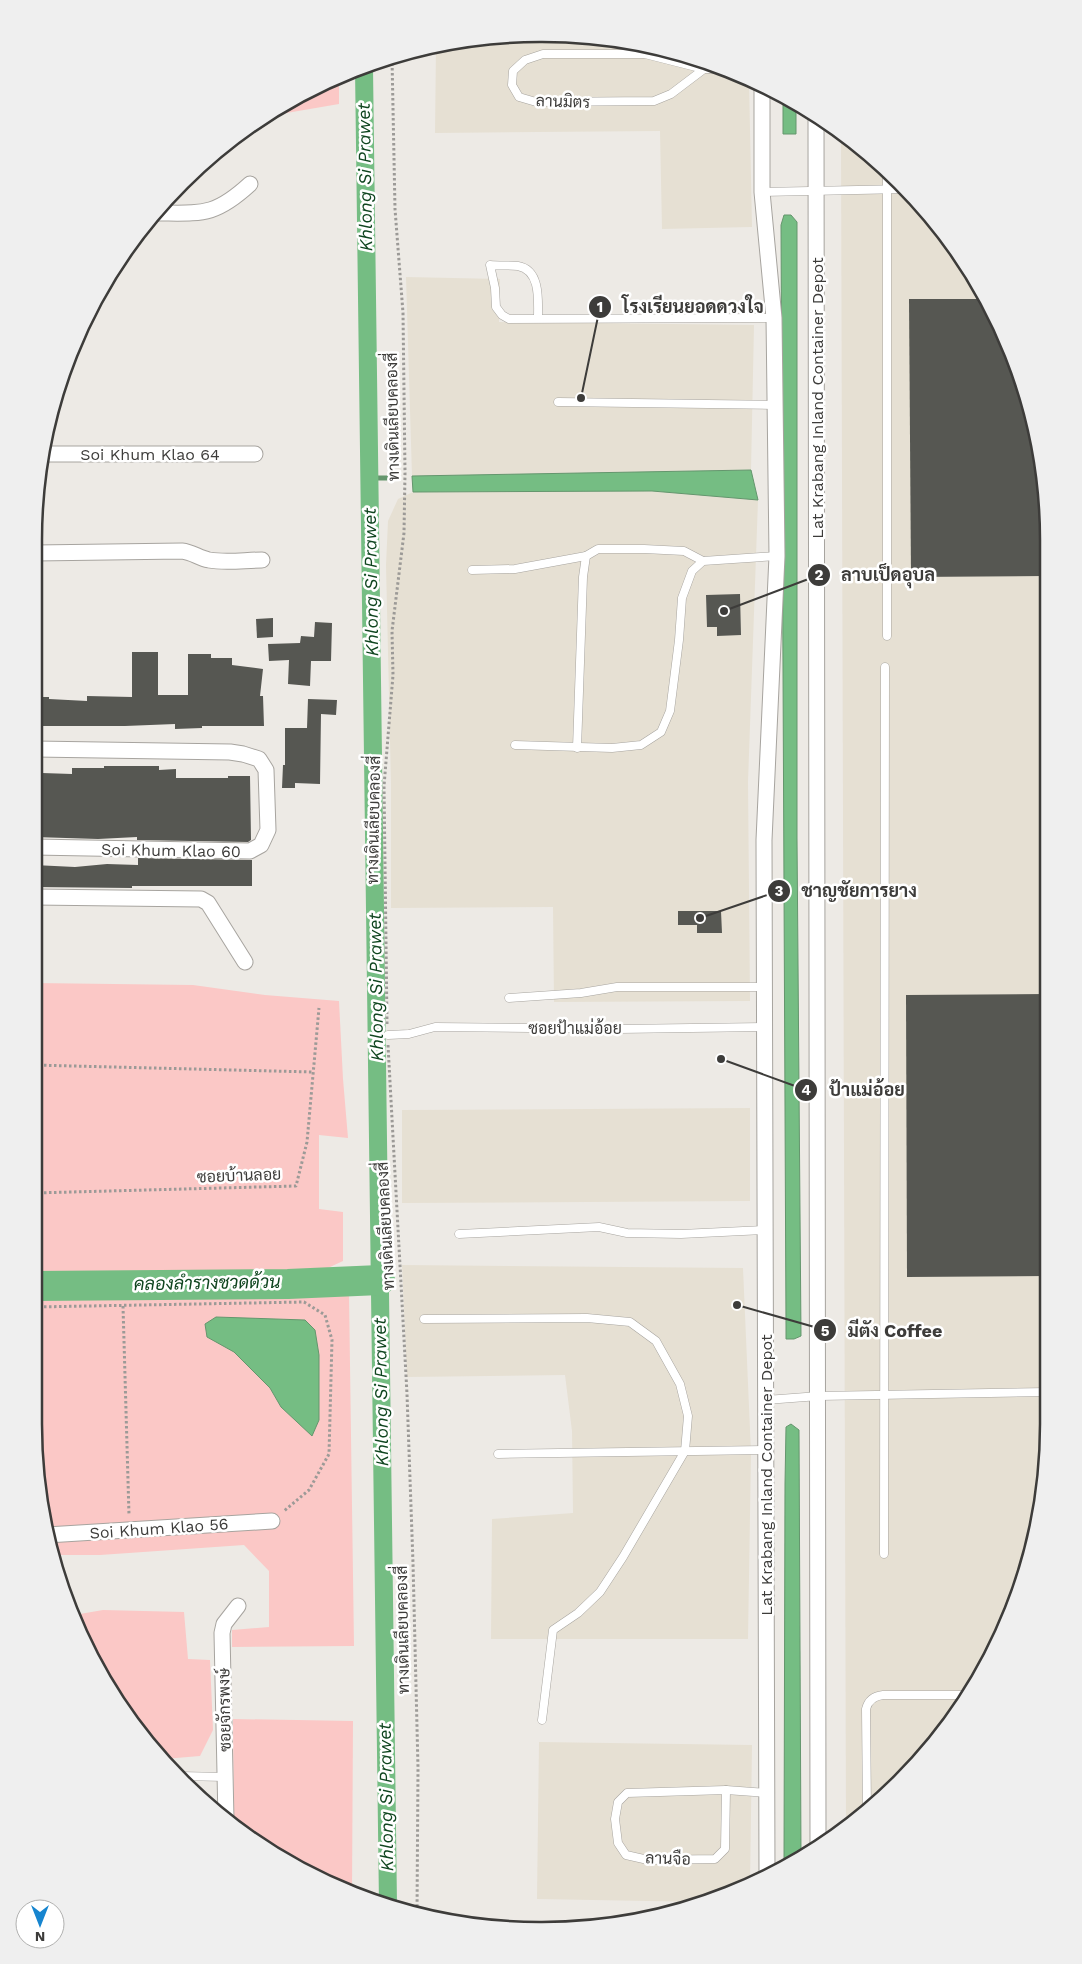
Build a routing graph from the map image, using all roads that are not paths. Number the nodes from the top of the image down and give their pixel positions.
1 (690, 65) edge
2 (703, 70) edge
3 (762, 95) edge
4 (816, 126) edge
5 (886, 182) edge
6 (250, 184) dead end
7 (886, 189) junction
8 (893, 189) edge
9 (816, 191) junction
10 (762, 192) junction
11 (165, 213) edge
12 (538, 318) junction
13 (774, 318) junction
14 (558, 402) dead end
15 (776, 405) junction
16 (50, 454) edge
17 (255, 454) dead end
18 (42, 553) edge
19 (586, 556) junction
20 (777, 556) junction
21 (262, 560) dead end
22 (703, 561) junction
23 (472, 570) dead end
24 (886, 636) dead end
25 (885, 667) dead end
26 (515, 746) dead end
27 (577, 748) junction
28 (42, 749) edge
29 (42, 847) edge
30 (42, 897) edge
31 (245, 962) dead end
32 (764, 987) junction
33 (509, 998) dead end
34 (764, 1027) junction
35 (388, 1035) road end
36 (765, 1230) junction
37 (459, 1234) dead end
38 (424, 1319) dead end
39 (1040, 1392) edge
40 (884, 1395) junction
41 (819, 1396) junction
42 (766, 1400) junction
43 (766, 1450) junction
44 (685, 1451) junction
45 (498, 1454) dead end
46 (272, 1521) road end
47 (55, 1535) edge
48 (884, 1554) dead end
49 (238, 1606) dead end
50 (958, 1695) edge
51 (542, 1720) dead end
52 (190, 1776) edge
53 (225, 1777) junction
54 (726, 1790) junction
55 (767, 1793) junction
56 (867, 1800) edge
57 (226, 1809) edge
58 (818, 1837) edge
59 (767, 1867) edge

1 - 2 lane, ลานมิตร
3 - 10 street, Lat Krabang Inland Container Depot
4 - 9 street, Lat Krabang Inland Container Depot
5 - 7 lane
6 - 11 street
7 - 8 lane
7 - 9 lane
7 - 24 lane
9 - 10 lane
9 - 41 street, Lat Krabang Inland Container Depot
10 - 13 street, Lat Krabang Inland Container Depot
12 - 12 lane
12 - 13 lane
13 - 15 street, Lat Krabang Inland Container Depot
14 - 15 lane
15 - 20 street, Lat Krabang Inland Container Depot
16 - 17 street, Soi Khum Klao 64
18 - 21 street
19 - 22 lane
19 - 23 lane
19 - 27 lane
20 - 22 lane
20 - 32 street, Lat Krabang Inland Container Depot
22 - 27 lane
25 - 40 lane
26 - 27 lane
28 - 29 street, Soi Khum Klao 60
30 - 31 street
32 - 33 lane
32 - 34 street, Lat Krabang Inland Container Depot
34 - 35 lane, ซอยป้าแม่อ้อย
34 - 36 street, Lat Krabang Inland Container Depot
36 - 37 lane
36 - 42 street, Lat Krabang Inland Container Depot
38 - 44 lane
39 - 40 lane
40 - 41 lane
40 - 48 lane
41 - 42 lane
41 - 58 street, Lat Krabang Inland Container Depot
42 - 43 street, Lat Krabang Inland Container Depot
43 - 44 lane
43 - 55 street, Lat Krabang Inland Container Depot
44 - 45 lane
44 - 51 lane
46 - 47 street, Soi Khum Klao 56
49 - 53 street, ซอยจักรพงษ์
50 - 56 lane
52 - 53 lane
53 - 57 street, ซอยจักรพงษ์
54 - 54 lane, ลานจือ
54 - 55 lane, ลานจือ
55 - 59 street, Lat Krabang Inland Container Depot

